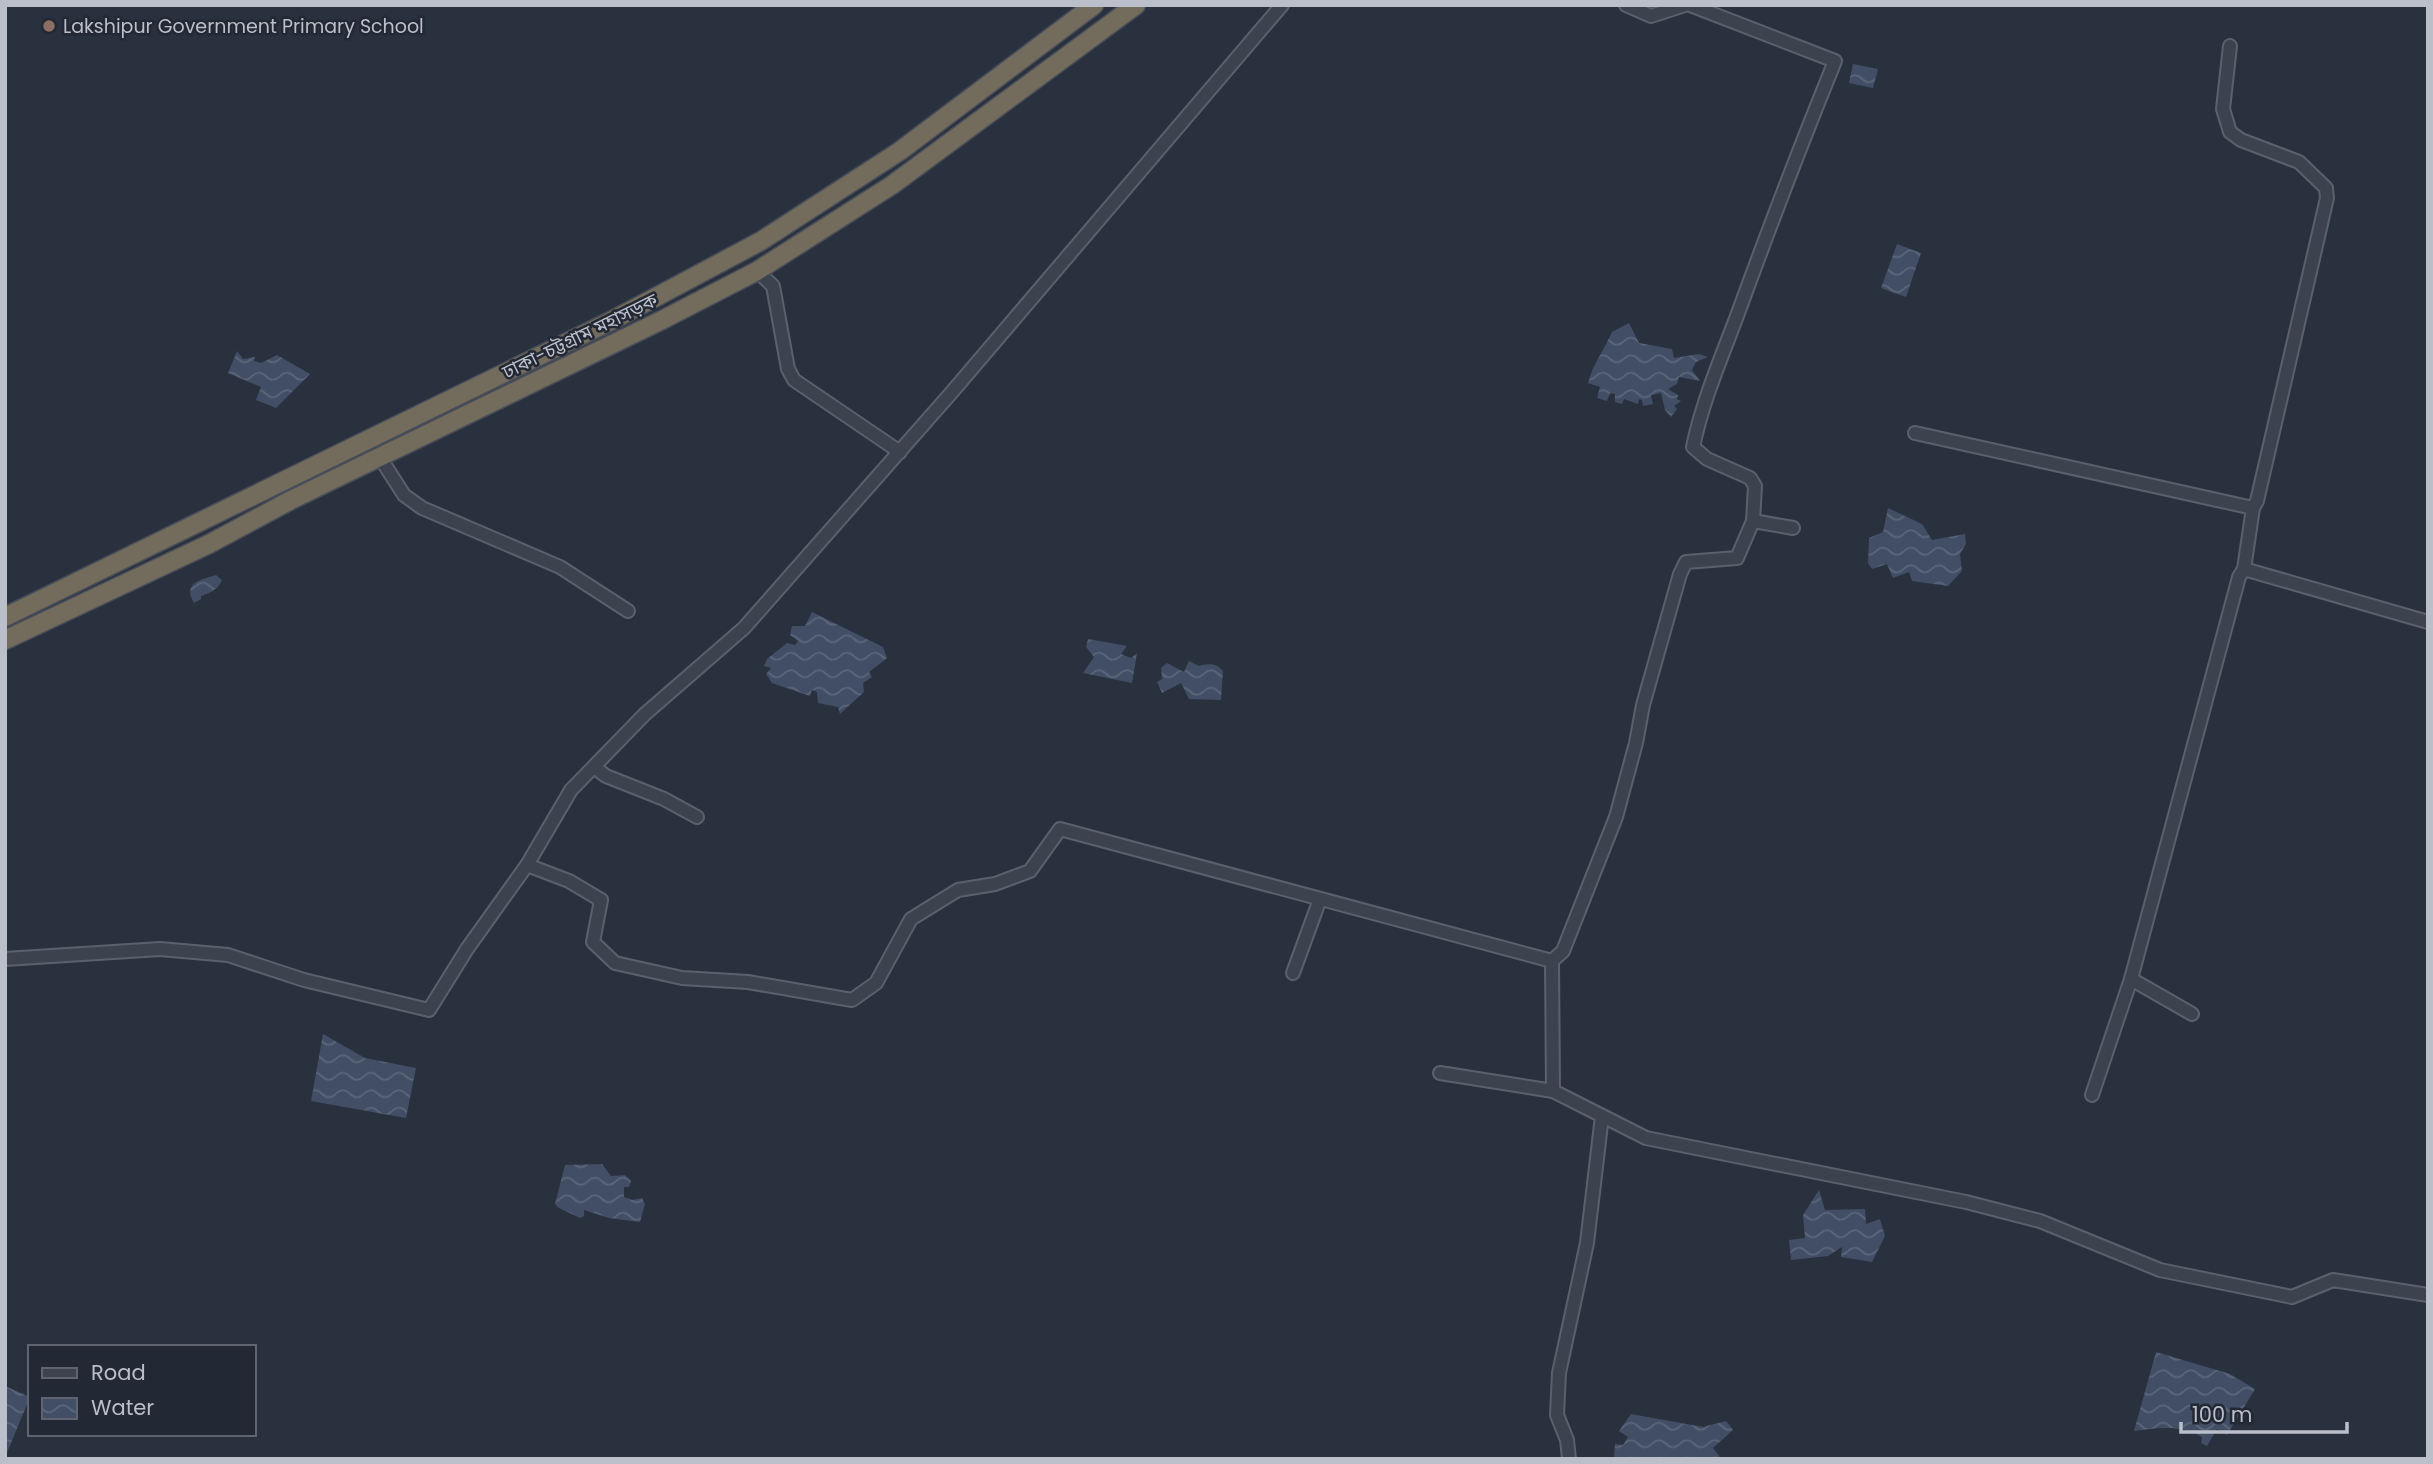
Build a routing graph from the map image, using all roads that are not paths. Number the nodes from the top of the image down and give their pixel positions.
1 (1094, 5) edge
2 (1136, 5) edge
3 (1282, 5) edge
4 (1626, 5) edge
5 (1687, 5) edge
6 (2230, 46) dead end
7 (757, 271) junction
8 (1915, 433) dead end
9 (900, 452) junction
10 (379, 456) junction
11 (2253, 508) junction
12 (1753, 522) junction
13 (1793, 528) dead end
14 (2244, 569) junction
15 (628, 611) dead end
16 (5, 617) edge
17 (2428, 622) edge
18 (5, 640) edge
19 (594, 767) junction
20 (697, 817) dead end
21 (527, 865) junction
22 (1320, 899) junction
23 (5, 959) edge
24 (1552, 961) junction
25 (1293, 973) dead end
26 (2131, 979) junction
27 (2192, 1014) dead end
28 (1440, 1073) dead end
29 (1553, 1091) junction
30 (2092, 1096) dead end
31 (1602, 1116) junction
32 (2428, 1295) edge
33 (1569, 1459) edge

1 - 16 highway, ঢাকা-চট্টগ্রাম মহাসড়ক
2 - 7 highway, ঢাকা-চট্টগ্রাম মহাসড়ক
3 - 9 street
4 - 5 street
5 - 12 street
6 - 11 street
7 - 9 street
7 - 10 highway, ঢাকা-চট্টগ্রাম মহাসড়ক
8 - 11 street
9 - 19 street
10 - 15 street
10 - 18 highway, ঢাকা-চট্টগ্রাম মহাসড়ক
11 - 14 street
12 - 13 street
12 - 24 street
14 - 17 street
14 - 26 street
19 - 20 street
19 - 21 street
21 - 22 street
21 - 23 street
22 - 24 street
22 - 25 street
24 - 29 street
26 - 27 street
26 - 30 street
28 - 29 street
29 - 31 street
31 - 32 street
31 - 33 street

